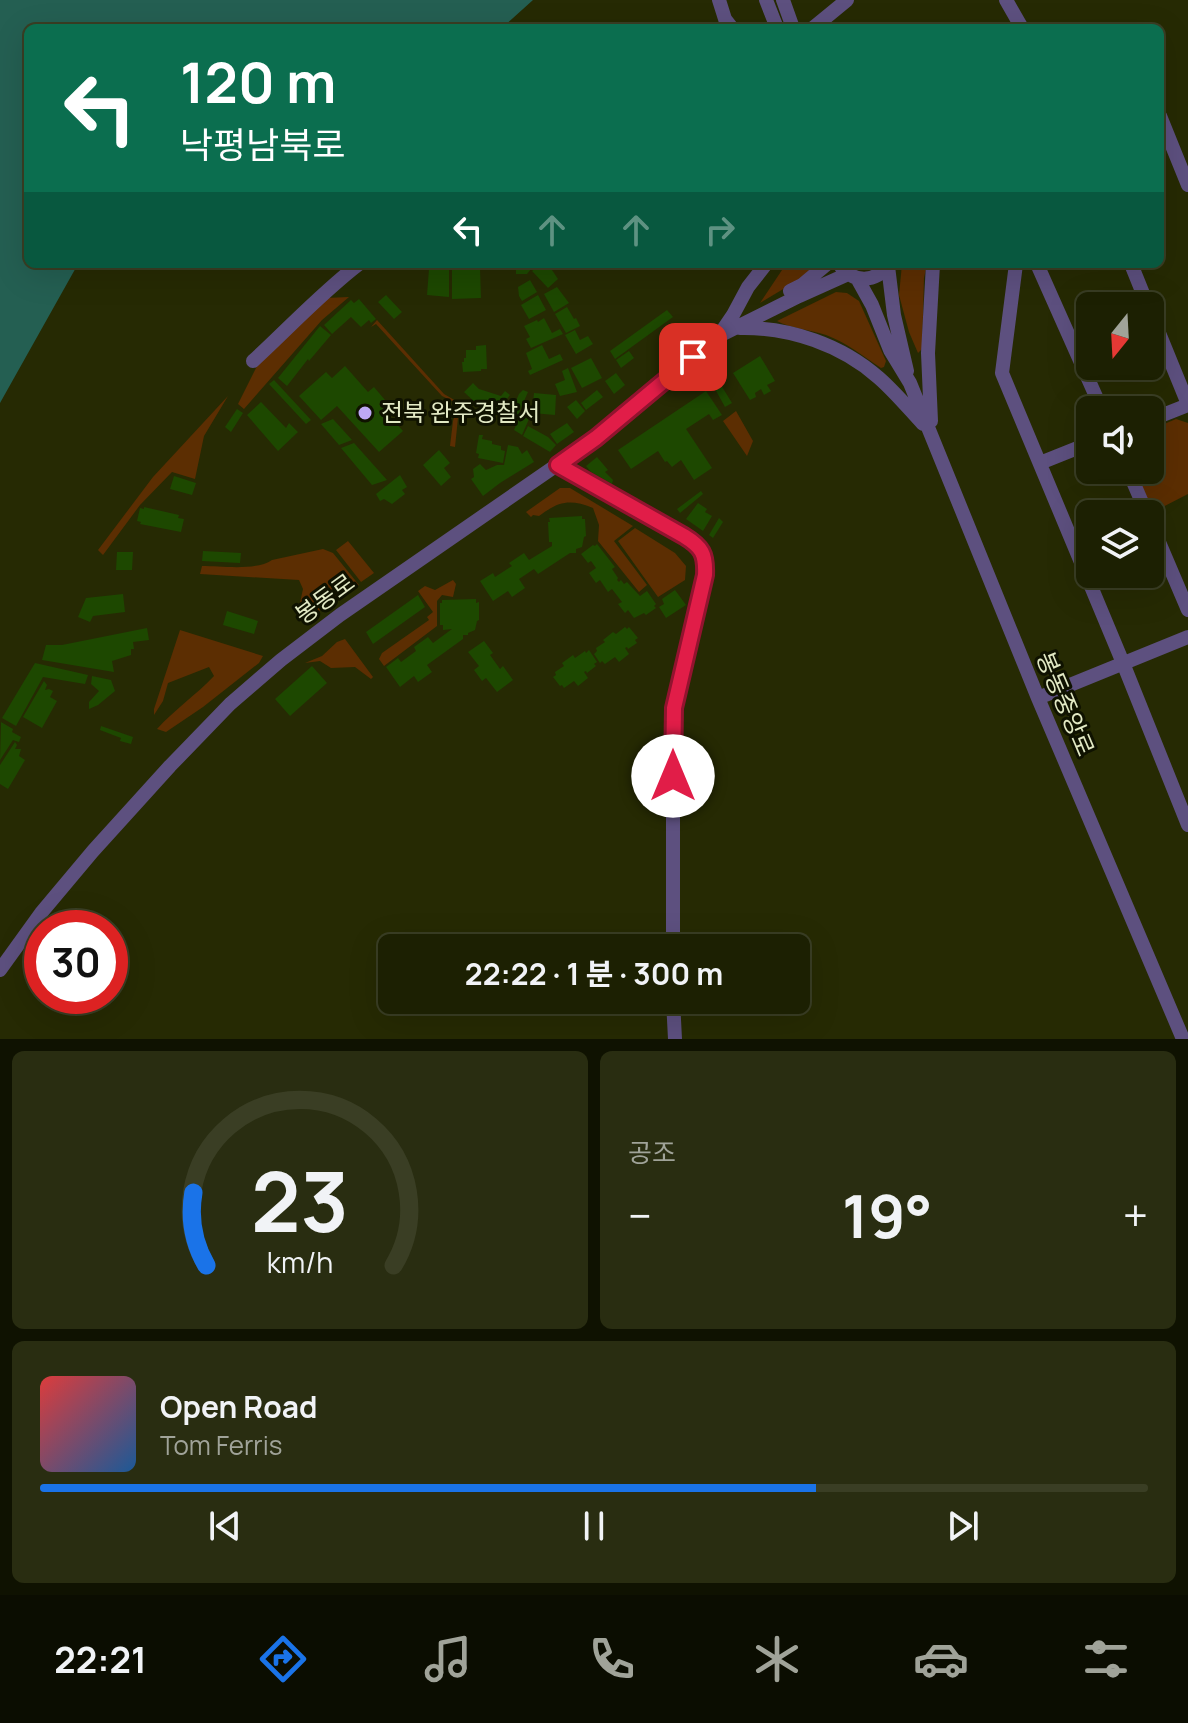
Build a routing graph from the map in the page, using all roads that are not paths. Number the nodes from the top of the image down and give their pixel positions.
1 (719, 0) edge
2 (766, 0) edge
3 (783, 0) edge
4 (847, 0) edge
5 (1006, 0) edge
6 (791, 23) edge
7 (729, 24) edge
8 (775, 24) edge
9 (818, 24) edge
10 (1020, 24) edge
11 (1166, 148) edge
12 (1188, 185) edge
13 (354, 268) edge
14 (755, 268) edge
15 (763, 268) edge
16 (822, 268) edge
17 (886, 268) edge
18 (889, 268) edge
19 (933, 268) edge
20 (1015, 268) edge
21 (1039, 268) edge
22 (1133, 268) edge
23 (848, 272) edge
24 (748, 287) junction
25 (1142, 292) edge
26 (734, 328) junction
27 (717, 337) junction
28 (1164, 345) edge
29 (253, 361) dead end
30 (910, 383) junction
31 (1096, 396) edge
32 (1188, 405) edge
33 (1164, 414) edge
34 (931, 434) junction
35 (1076, 449) edge
36 (1040, 463) junction
37 (558, 465) junction
38 (1164, 554) edge
39 (1188, 610) edge
40 (1188, 637) edge
41 (1123, 663) junction
42 (1038, 698) junction
43 (1188, 825) edge
44 (673, 934) edge
45 (0, 970) edge
46 (674, 1014) edge
47 (675, 1039) edge
48 (1183, 1039) edge

1 - 7 street
2 - 8 street
3 - 6 street
4 - 9 street
5 - 10 street
11 - 12 street
13 - 29 street
14 - 24 street
15 - 24 street
16 - 26 street, 봉동로
17 - 23 street, 봉동중앙로
18 - 30 street, 봉동중앙로
19 - 34 street
20 - 36 street
21 - 31 street
22 - 25 street
23 - 26 street, 봉동로
23 - 30 street, 봉동중앙로
24 - 27 street
26 - 27 street, 봉동로
26 - 34 street
27 - 37 street, 봉동로
28 - 32 street
30 - 34 street, 봉동중앙로
32 - 33 street
34 - 42 street, 봉동중앙로
35 - 36 street
36 - 41 street
37 - 44 street
37 - 45 street, 봉동로
38 - 39 street
40 - 41 street
41 - 42 street
41 - 43 street
42 - 48 street, 봉동중앙로
46 - 47 street

